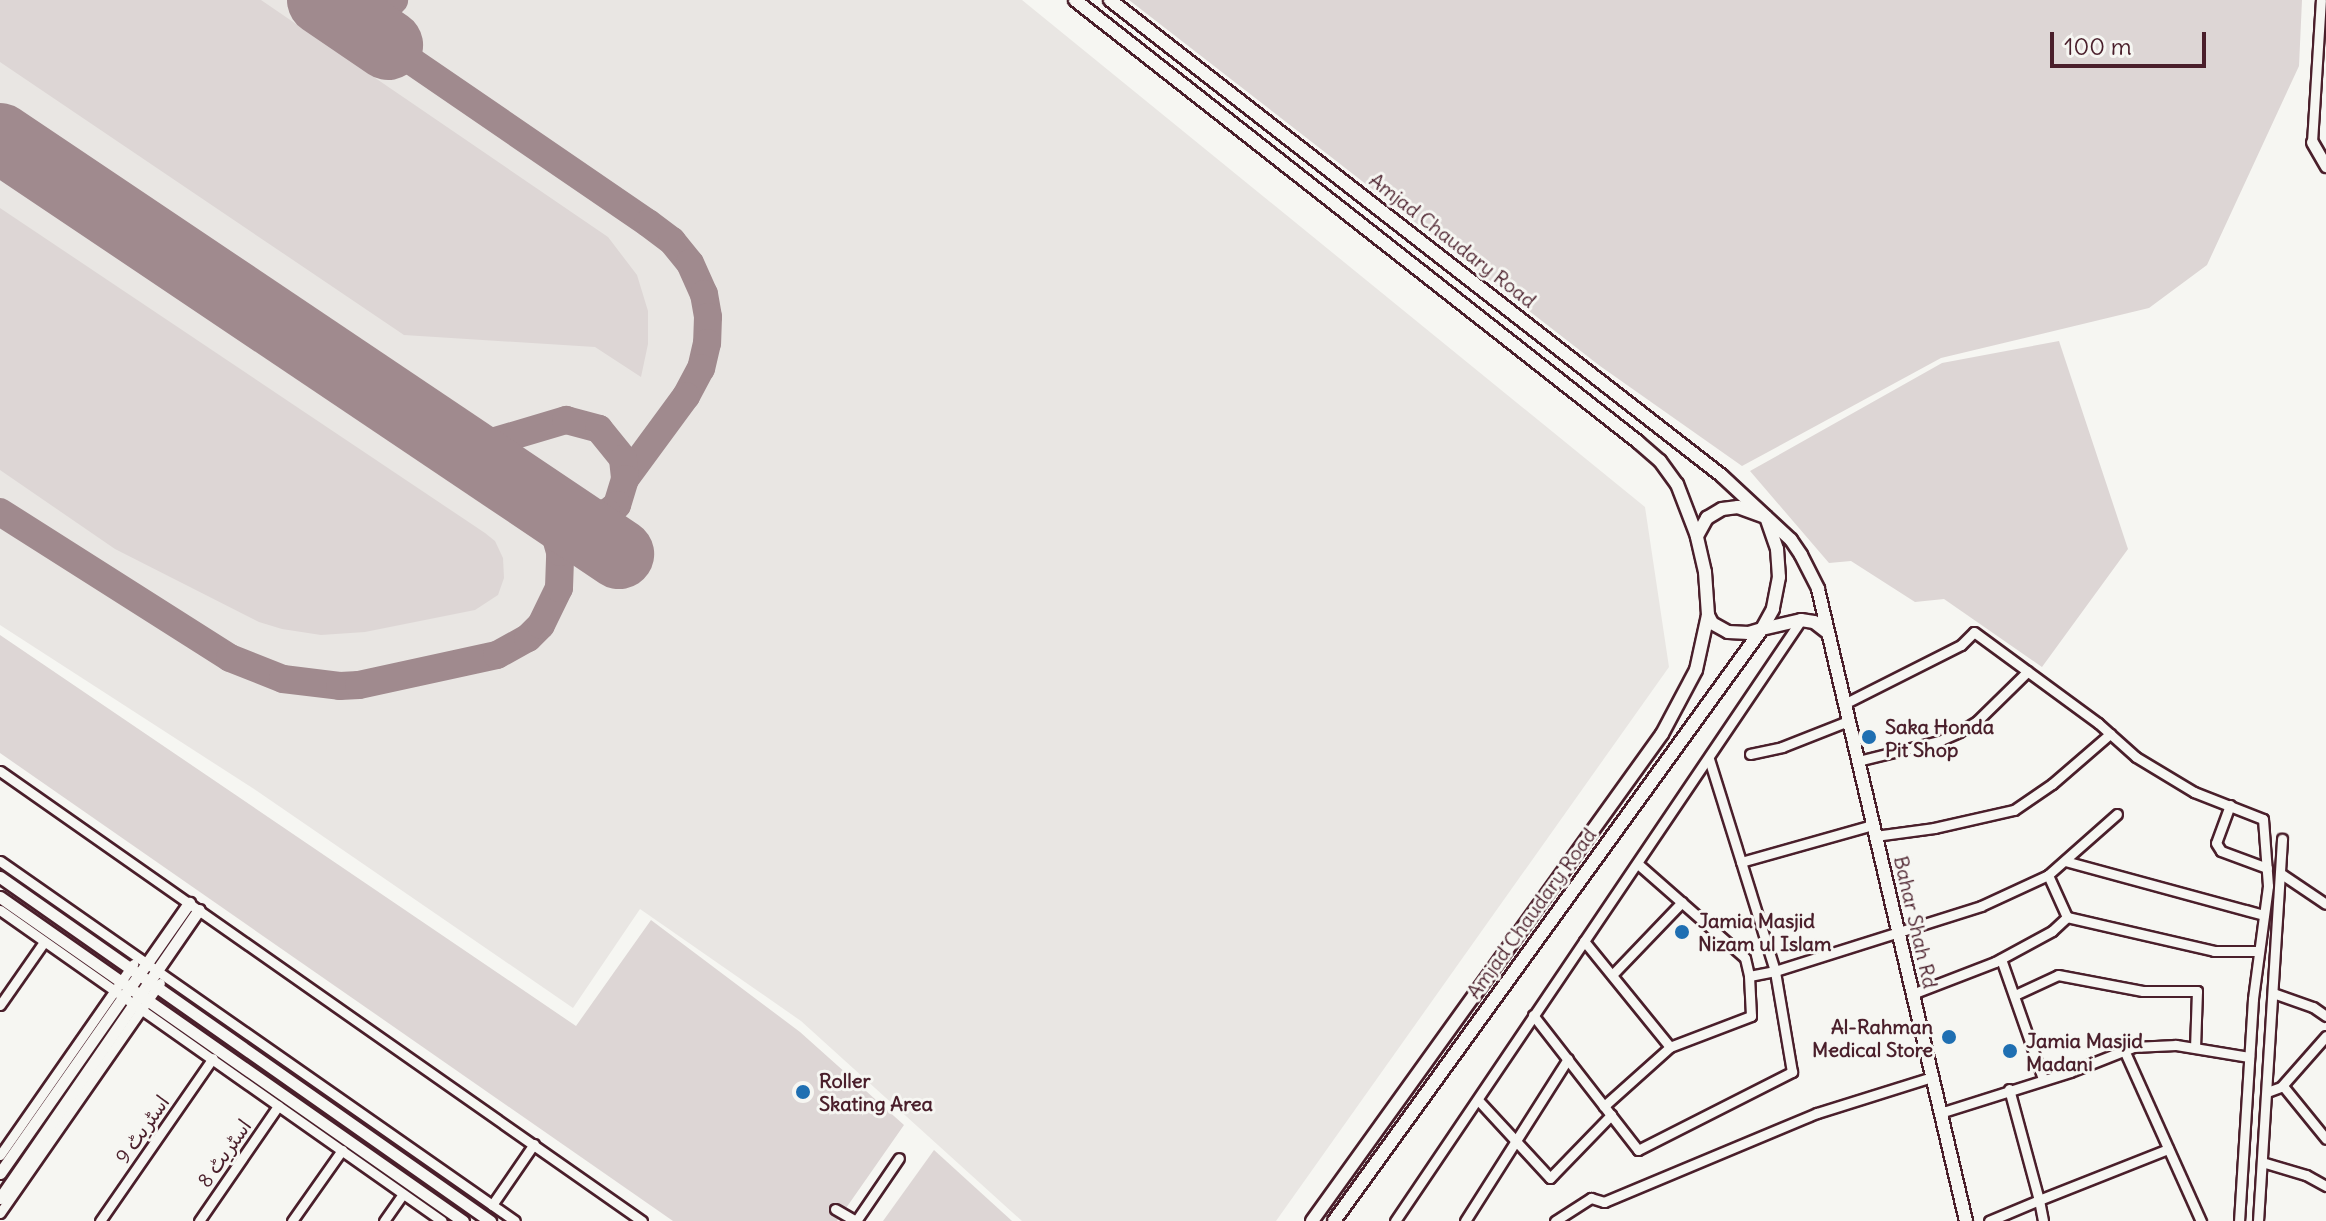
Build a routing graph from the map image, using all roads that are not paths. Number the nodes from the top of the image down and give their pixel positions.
1 (1075, 0) edge
2 (1110, 0) edge
3 (2321, 0) edge
4 (2312, 142) joint
5 (2324, 159) edge
6 (1766, 517) junction
7 (1697, 536) junction
8 (1708, 615) junction
9 (1801, 620) junction
10 (1762, 629) junction
11 (1828, 632) junction
12 (2028, 671) junction
13 (1844, 704) junction
14 (1848, 721) junction
15 (2110, 734) junction
16 (1750, 754) dead end
17 (1709, 759) junction
18 (1858, 761) junction
19 (0, 771) edge
20 (2230, 805) junction
21 (2117, 814) dead end
22 (1874, 830) junction
23 (2282, 839) dead end
24 (0, 861) edge
25 (2065, 861) junction
26 (1741, 862) junction
27 (1638, 864) junction
28 (2267, 868) junction
29 (2280, 873) junction
30 (2048, 875) junction
31 (0, 877) edge
32 (0, 897) edge
33 (1682, 902) junction
34 (2326, 904) edge
35 (194, 906) junction
36 (0, 910) edge
37 (2264, 915) junction
38 (2067, 917) junction
39 (1898, 934) junction
40 (1584, 941) junction
41 (44, 942) junction
42 (2259, 951) junction
43 (2001, 959) junction
44 (151, 967) junction
45 (1775, 971) junction
46 (1612, 975) junction
47 (1749, 976) junction
48 (143, 978) junction
49 (2273, 993) junction
50 (1912, 994) junction
51 (131, 995) junction
52 (2015, 995) junction
53 (0, 1005) edge
54 (1533, 1015) junction
55 (2326, 1016) edge
56 (2326, 1036) edge
57 (1670, 1047) junction
58 (2195, 1047) junction
59 (2124, 1050) junction
60 (2249, 1057) junction
61 (213, 1058) junction
62 (1568, 1059) junction
63 (1932, 1077) junction
64 (2043, 1079) junction
65 (2283, 1086) junction
66 (2009, 1089) junction
67 (2267, 1092) junction
68 (1478, 1100) junction
69 (278, 1106) junction
70 (1607, 1110) junction
71 (1940, 1113) junction
72 (2326, 1139) edge
73 (1518, 1140) junction
74 (534, 1144) junction
75 (2168, 1149) junction
76 (342, 1150) junction
77 (0, 1155) edge
78 (899, 1158) dead end
79 (2262, 1162) junction
80 (0, 1173) edge
81 (2326, 1186) edge
82 (403, 1194) junction
83 (0, 1198) edge
84 (2039, 1200) junction
85 (492, 1205) junction
86 (835, 1209) dead end
87 (0, 1213) edge
88 (100, 1221) edge
89 (199, 1221) edge
90 (292, 1221) edge
91 (384, 1221) edge
92 (442, 1221) edge
93 (463, 1221) edge
94 (490, 1221) edge
95 (515, 1221) edge
96 (642, 1221) edge
97 (1312, 1221) edge
98 (1334, 1221) edge
99 (1395, 1221) edge
100 (1465, 1221) edge
101 (1555, 1221) edge
102 (1966, 1221) edge
103 (1989, 1221) edge
104 (2043, 1221) edge
105 (2201, 1221) edge
106 (2239, 1221) edge
107 (2258, 1221) edge

1 - 7 main road
2 - 6 main road, Amjad Chaudary Road
3 - 4 street
4 - 5 street
6 - 7 main road
6 - 10 main road
6 - 11 main road, Amjad Chaudary Road
7 - 8 main road
8 - 10 main road
8 - 97 main road, Amjad Chaudary Road
9 - 10 main road
9 - 11 main road
9 - 17 street
10 - 98 main road, Amjad Chaudary Road
11 - 13 main road, Bahar Shah Rd
12 - 13 street
12 - 15 street
12 - 18 street
13 - 14 main road, Bahar Shah Rd
14 - 16 street
14 - 18 main road, Bahar Shah Rd
15 - 20 street
15 - 22 street
17 - 26 street
17 - 27 street
18 - 22 main road, Bahar Shah Rd
19 - 35 street
20 - 28 street
20 - 28 street
21 - 25 street
22 - 26 street
22 - 39 main road, Bahar Shah Rd
23 - 29 street
24 - 44 street
25 - 30 street
25 - 37 street
26 - 45 street
27 - 33 street
27 - 40 street
28 - 37 street
29 - 34 street
29 - 49 street
30 - 38 street
30 - 39 street
31 - 48 street
32 - 51 street
33 - 46 street
33 - 47 street
35 - 44 street
35 - 74 street
36 - 41 street
37 - 42 street
38 - 42 street
38 - 43 street
39 - 45 street
39 - 50 main road, Bahar Shah Rd
40 - 46 street
40 - 54 street
41 - 51 street
41 - 53 street
42 - 60 street
43 - 50 street
43 - 52 street
44 - 48 street
44 - 48 street
44 - 85 street
45 - 47 street
45 - 70 street
46 - 57 street
47 - 57 street
48 - 51 street
48 - 51 street
48 - 94 street
49 - 55 street
49 - 67 street
50 - 63 main road, Bahar Shah Rd
51 - 61 street
51 - 77 street
51 - 80 street
51 - 83 street
51 - 87 street
51 - 93 street
52 - 58 street
52 - 64 street
54 - 62 street
54 - 68 street
56 - 65 street
57 - 70 street
58 - 59 street
58 - 60 street
59 - 64 street
59 - 75 street
60 - 106 street
61 - 69 street
61 - 88 street, اسٹریٹ 9
62 - 70 street
62 - 73 street
63 - 71 main road, Bahar Shah Rd
63 - 101 street
64 - 66 street
65 - 67 street
65 - 72 street
66 - 71 street
66 - 84 street
67 - 79 street
68 - 73 street
68 - 99 street
69 - 76 street
69 - 89 street, اسٹریٹ 8
70 - 73 street
71 - 102 main road, Bahar Shah Rd
73 - 100 street
74 - 85 street
74 - 96 street
75 - 84 street
75 - 105 street
76 - 82 street
76 - 90 street
78 - 86 street
79 - 81 street
79 - 107 street
82 - 91 street
82 - 92 street
84 - 103 street
84 - 104 street
85 - 95 street

